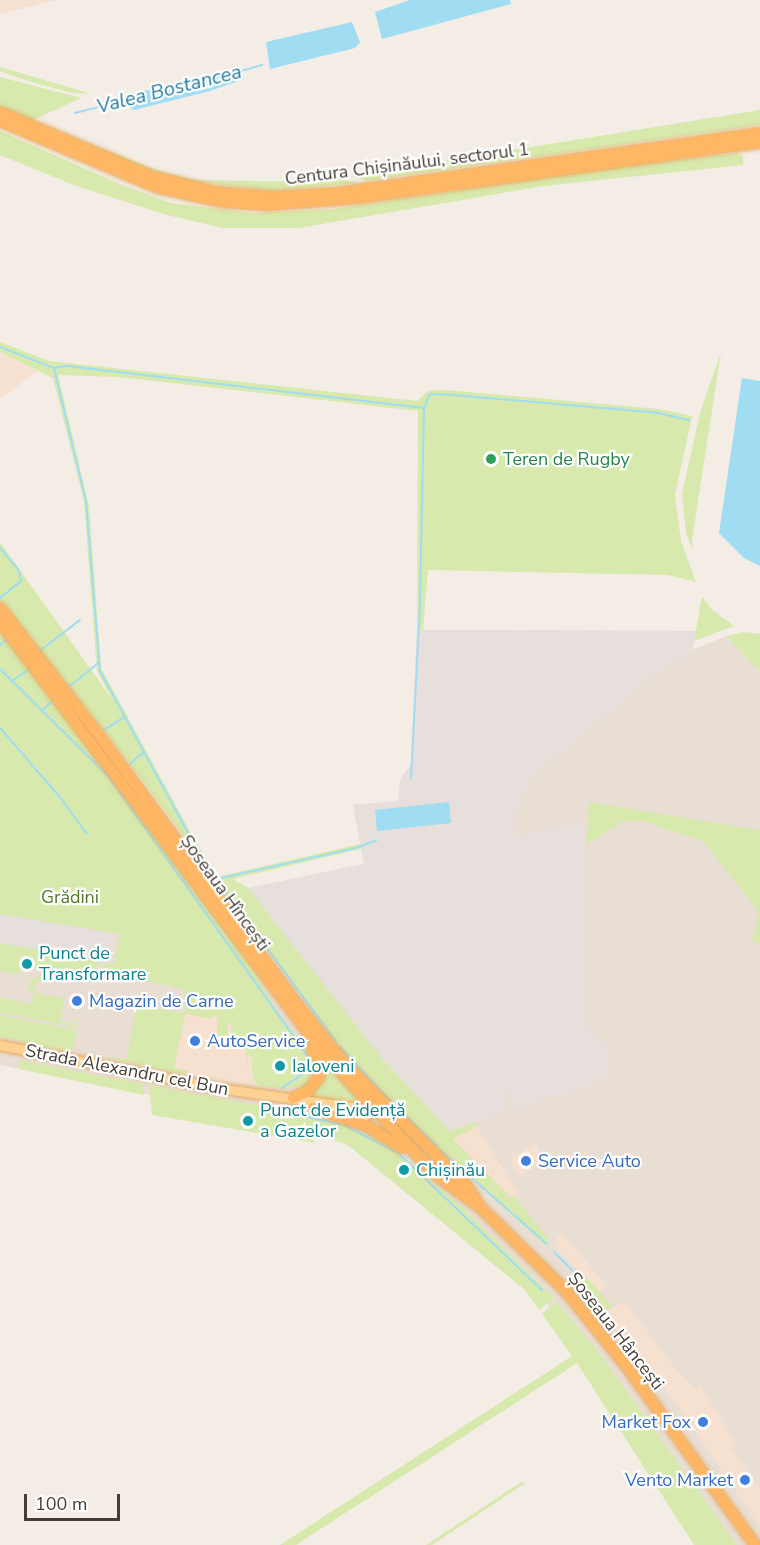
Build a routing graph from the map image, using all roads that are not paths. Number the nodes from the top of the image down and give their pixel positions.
1 (0, 112) edge
2 (0, 121) edge
3 (760, 133) edge
4 (760, 143) edge
5 (0, 608) edge
6 (0, 622) edge
7 (218, 912) junction
8 (297, 1006) junction
9 (0, 1045) edge
10 (373, 1093) junction
11 (254, 1094) junction
12 (292, 1098) junction
13 (313, 1108) junction
14 (375, 1109) junction
15 (436, 1156) joint
16 (444, 1166) junction
17 (435, 1174) junction
18 (480, 1207) junction
19 (755, 1545) edge

1 - 3 highway, Centura Chișinăului, sectorul 1
2 - 4 highway, Centura Chișinăului, sectorul 1
5 - 8 highway, Șoseaua Hîncești
6 - 7 highway, Șoseaua Hîncești
7 - 12 highway
7 - 14 highway, Șoseaua Hîncești
8 - 10 highway, Șoseaua Hîncești
8 - 14 highway
9 - 11 main road, Strada Alexandru cel Bun
10 - 14 highway
10 - 15 highway, Șoseaua Hîncești
11 - 12 main road, Strada Alexandru cel Bun
11 - 13 main road, Strada Alexandru cel Bun
12 - 14 main road, Strada Alexandru cel Bun
13 - 14 main road, Strada Alexandru cel Bun
13 - 17 highway
14 - 16 highway
14 - 17 highway, Șoseaua Hîncești
15 - 16 highway, Șoseaua Hâncești
16 - 18 highway, Șoseaua Hâncești
17 - 18 highway, Șoseaua Hâncești
18 - 19 highway, Șoseaua Hâncești

